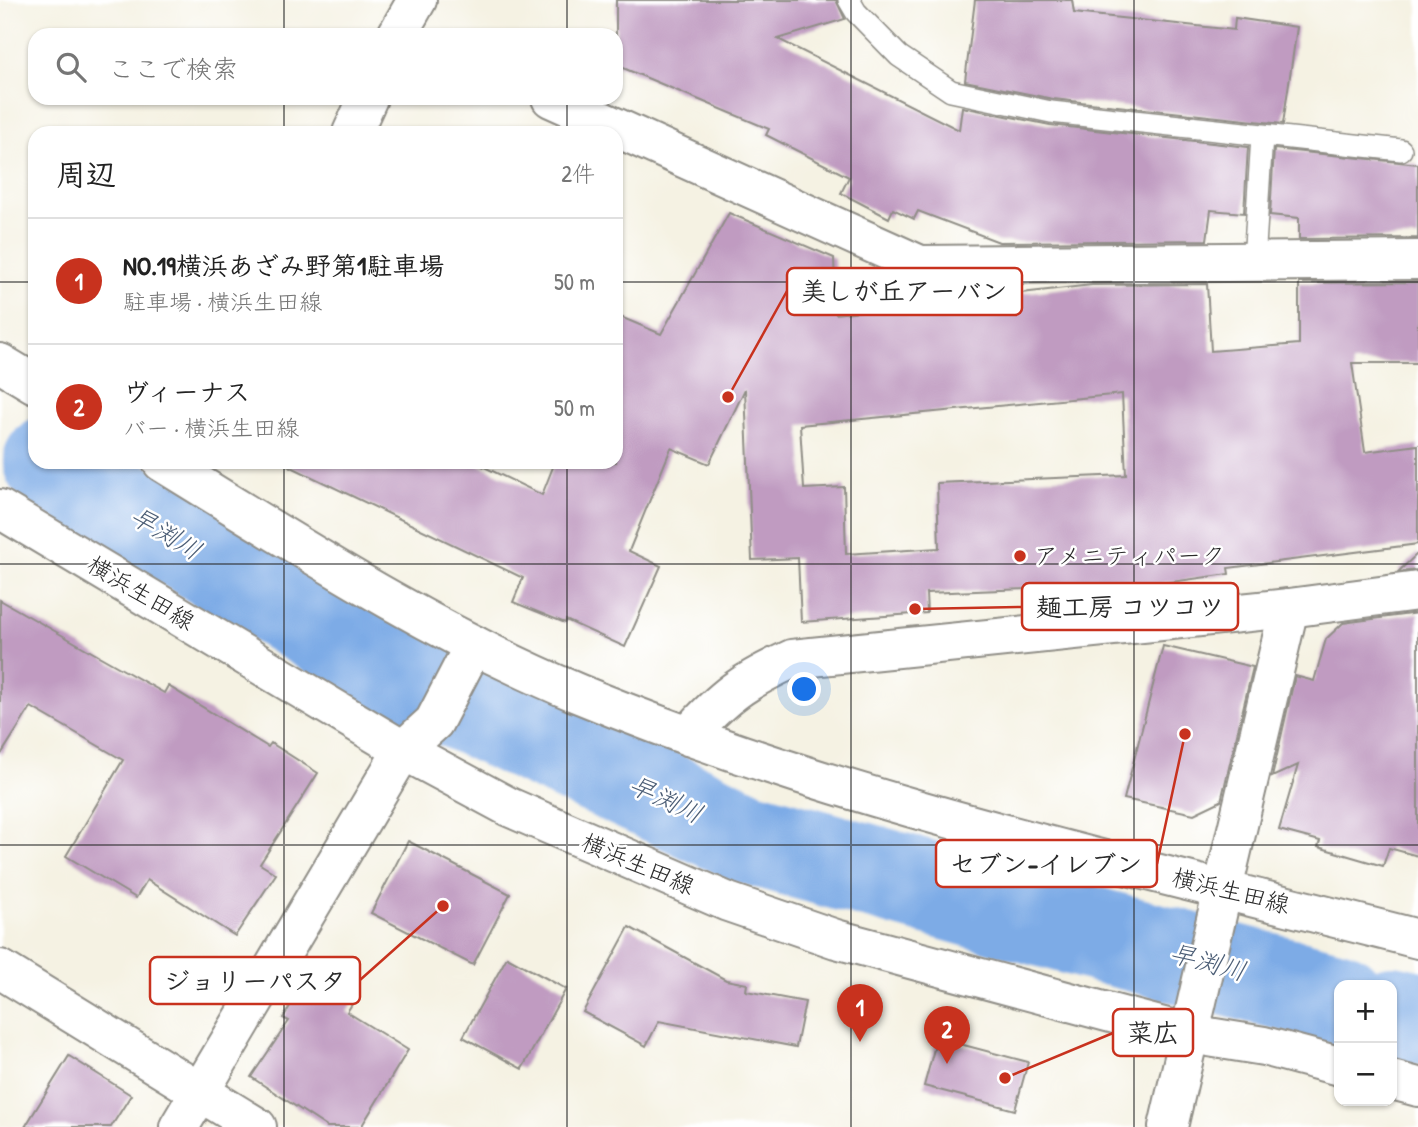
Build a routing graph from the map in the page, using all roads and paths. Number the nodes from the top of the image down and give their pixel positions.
1 (849, 0) edge
2 (365, 105) edge
3 (566, 105) edge
4 (355, 126) edge
5 (613, 126) edge
6 (623, 131) edge
7 (1262, 136) junction
8 (1401, 150) dead end
9 (1418, 260) edge
10 (1254, 262) junction
11 (0, 363) edge
12 (28, 380) edge
13 (185, 469) edge
14 (0, 509) edge
15 (1418, 591) edge
16 (1289, 608) junction
17 (474, 645) junction
18 (688, 736) junction
19 (403, 750) junction
20 (1223, 889) junction
21 (1418, 939) edge
22 (0, 969) edge
23 (1193, 1016) junction
24 (1334, 1065) edge
25 (1397, 1081) edge
26 (1418, 1087) edge
27 (201, 1093) junction
28 (179, 1127) edge
29 (257, 1127) edge
30 (1168, 1127) edge

1 - 7 lane
2 - 4 street
3 - 5 street
6 - 10 street
7 - 8 lane
7 - 10 lane
9 - 10 street
11 - 12 street
13 - 17 street, 横浜生田線
14 - 19 street, 横浜生田線
15 - 16 street
16 - 18 street
16 - 20 street
17 - 18 street, 横浜生田線
17 - 19 street
18 - 20 street, 横浜生田線
19 - 23 street, 横浜生田線
19 - 27 street
20 - 21 street, 横浜生田線
20 - 23 street
22 - 27 street
23 - 24 street, 横浜生田線
23 - 30 street
25 - 26 street
27 - 28 street
27 - 29 street

